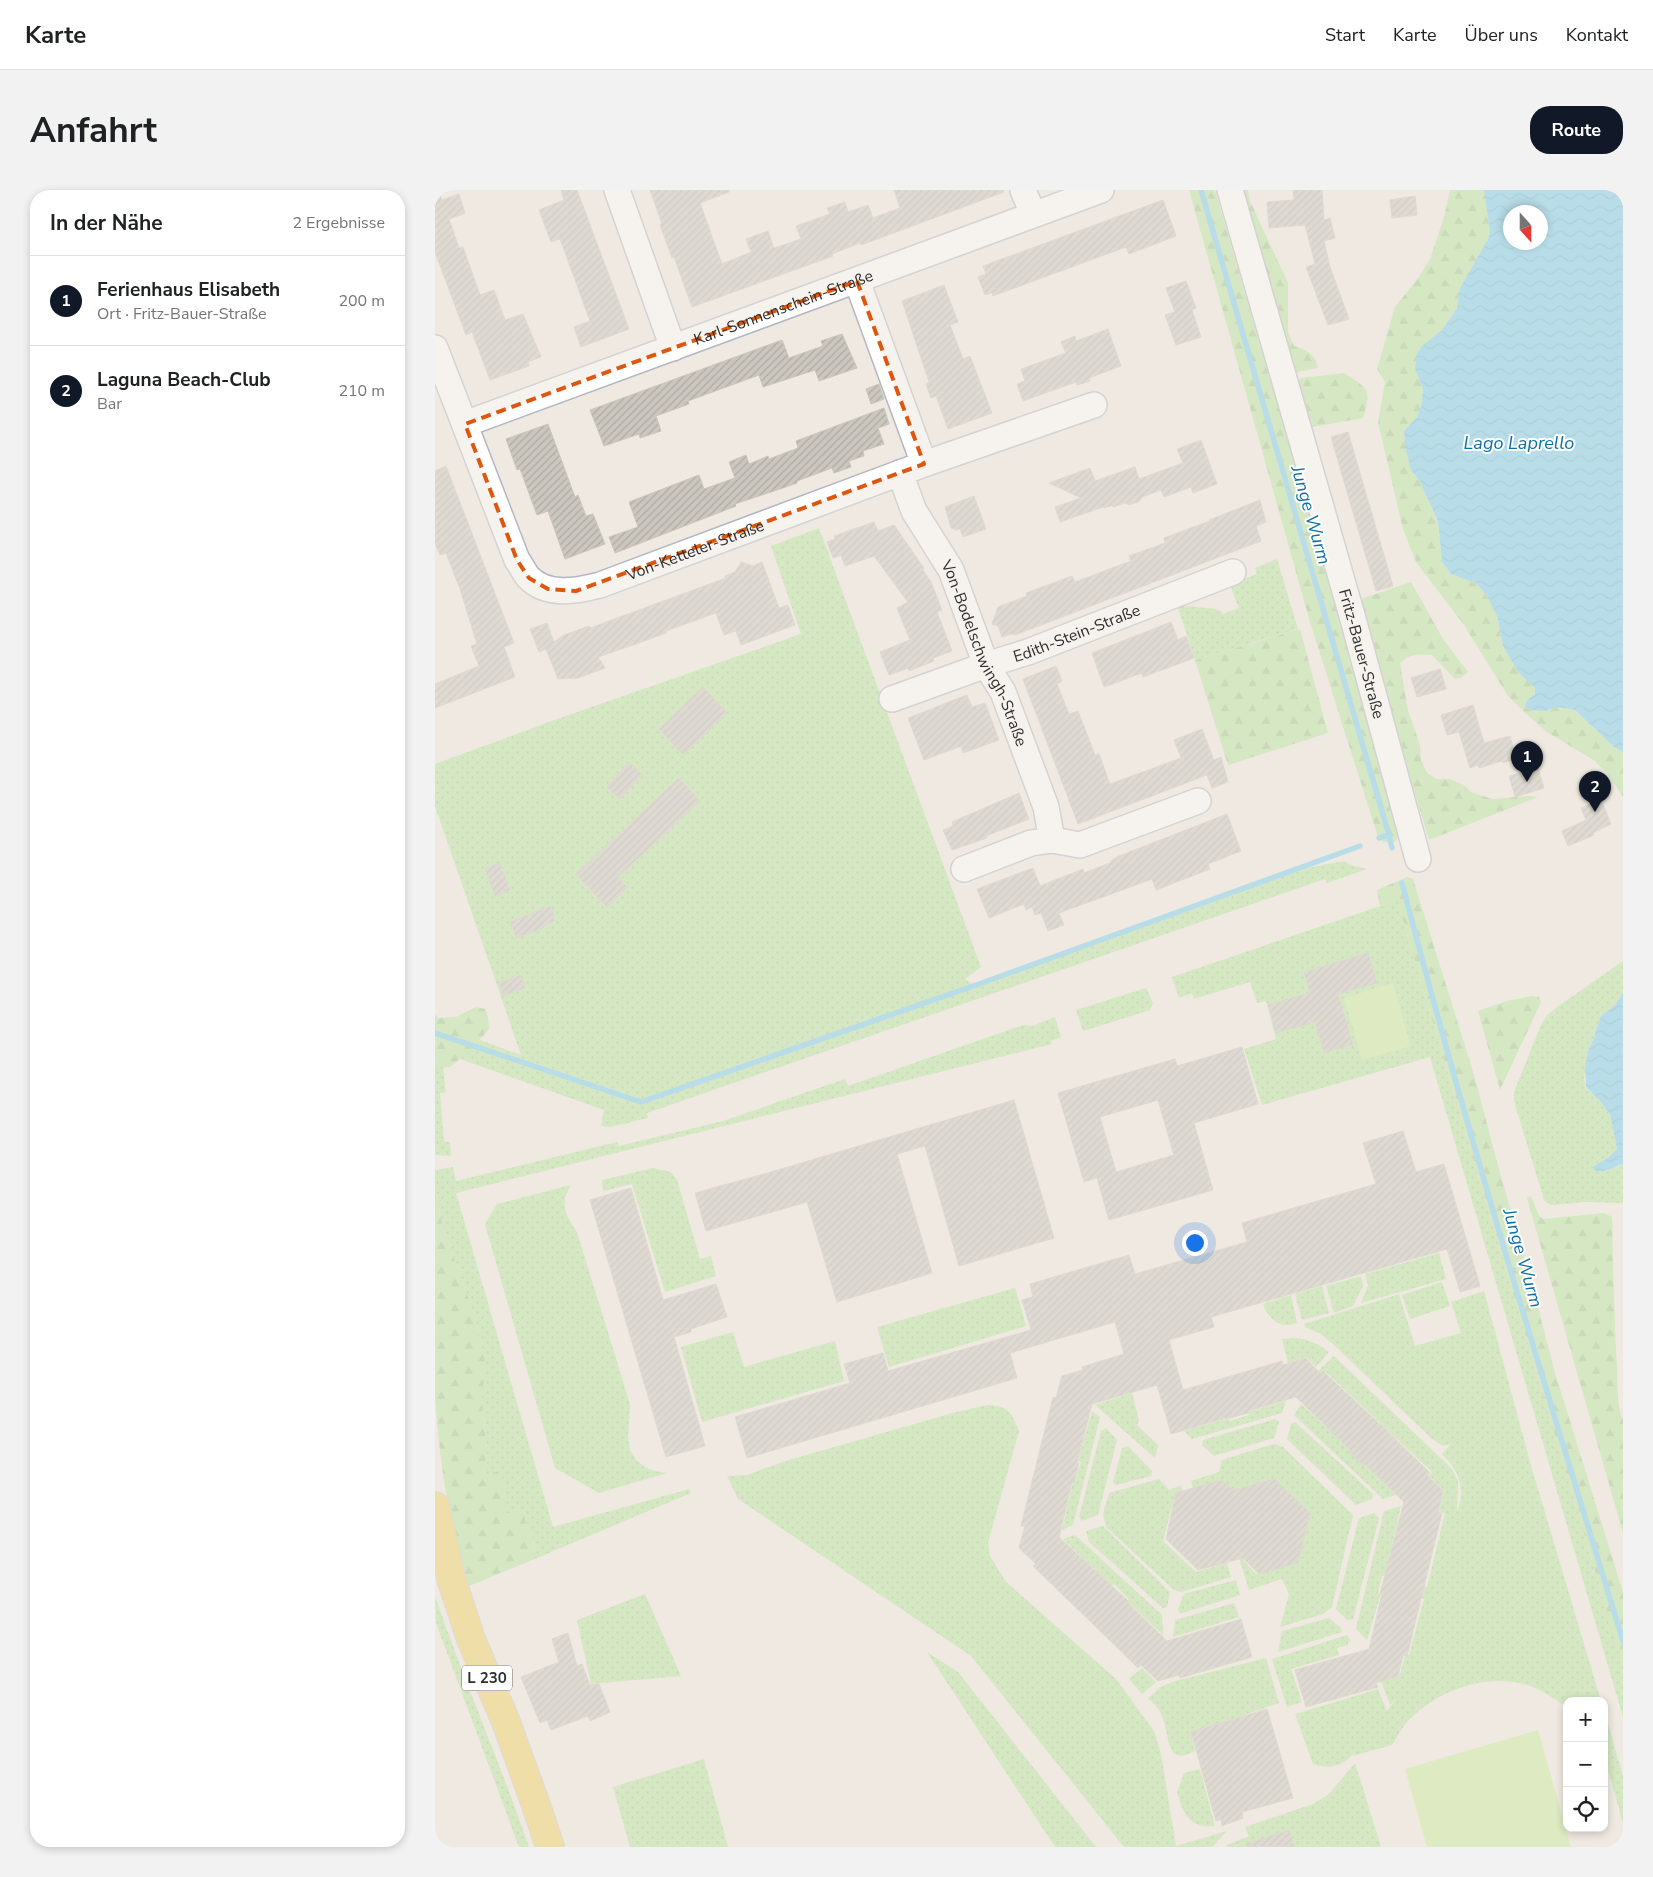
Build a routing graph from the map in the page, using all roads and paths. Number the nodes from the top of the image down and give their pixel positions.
1 (617, 190) edge
2 (1023, 190) edge
3 (1101, 190) edge
4 (1230, 190) edge
5 (1033, 214) junction
6 (857, 281) junction
7 (435, 348) edge
8 (673, 348) junction
9 (1094, 405) dead end
10 (465, 424) junction
11 (924, 464) junction
12 (900, 473) junction
13 (1233, 572) dead end
14 (986, 665) junction
15 (891, 699) dead end
16 (1198, 801) dead end
17 (1052, 840) junction
18 (1418, 859) dead end
19 (964, 869) dead end
20 (435, 1506) edge
21 (549, 1847) edge

1 - 8 street
2 - 5 street
3 - 5 street, Karl-Sonnenschein-Straße
4 - 18 street, Fritz-Bauer-Straße
5 - 6 street, Karl-Sonnenschein-Straße
6 - 8 street, Karl-Sonnenschein-Straße
6 - 11 street
7 - 10 street, Von-Ketteler-Straße
8 - 10 street, Karl-Sonnenschein-Straße
9 - 11 street, Von-Ketteler-Straße
10 - 12 street, Von-Ketteler-Straße
11 - 12 street, Von-Ketteler-Straße
12 - 14 street, Von-Bodelschwingh-Straße
13 - 14 street, Edith-Stein-Straße
14 - 15 street, Edith-Stein-Straße
14 - 17 street, Von-Bodelschwingh-Straße
16 - 17 street
17 - 19 street
20 - 21 main road, L 230

